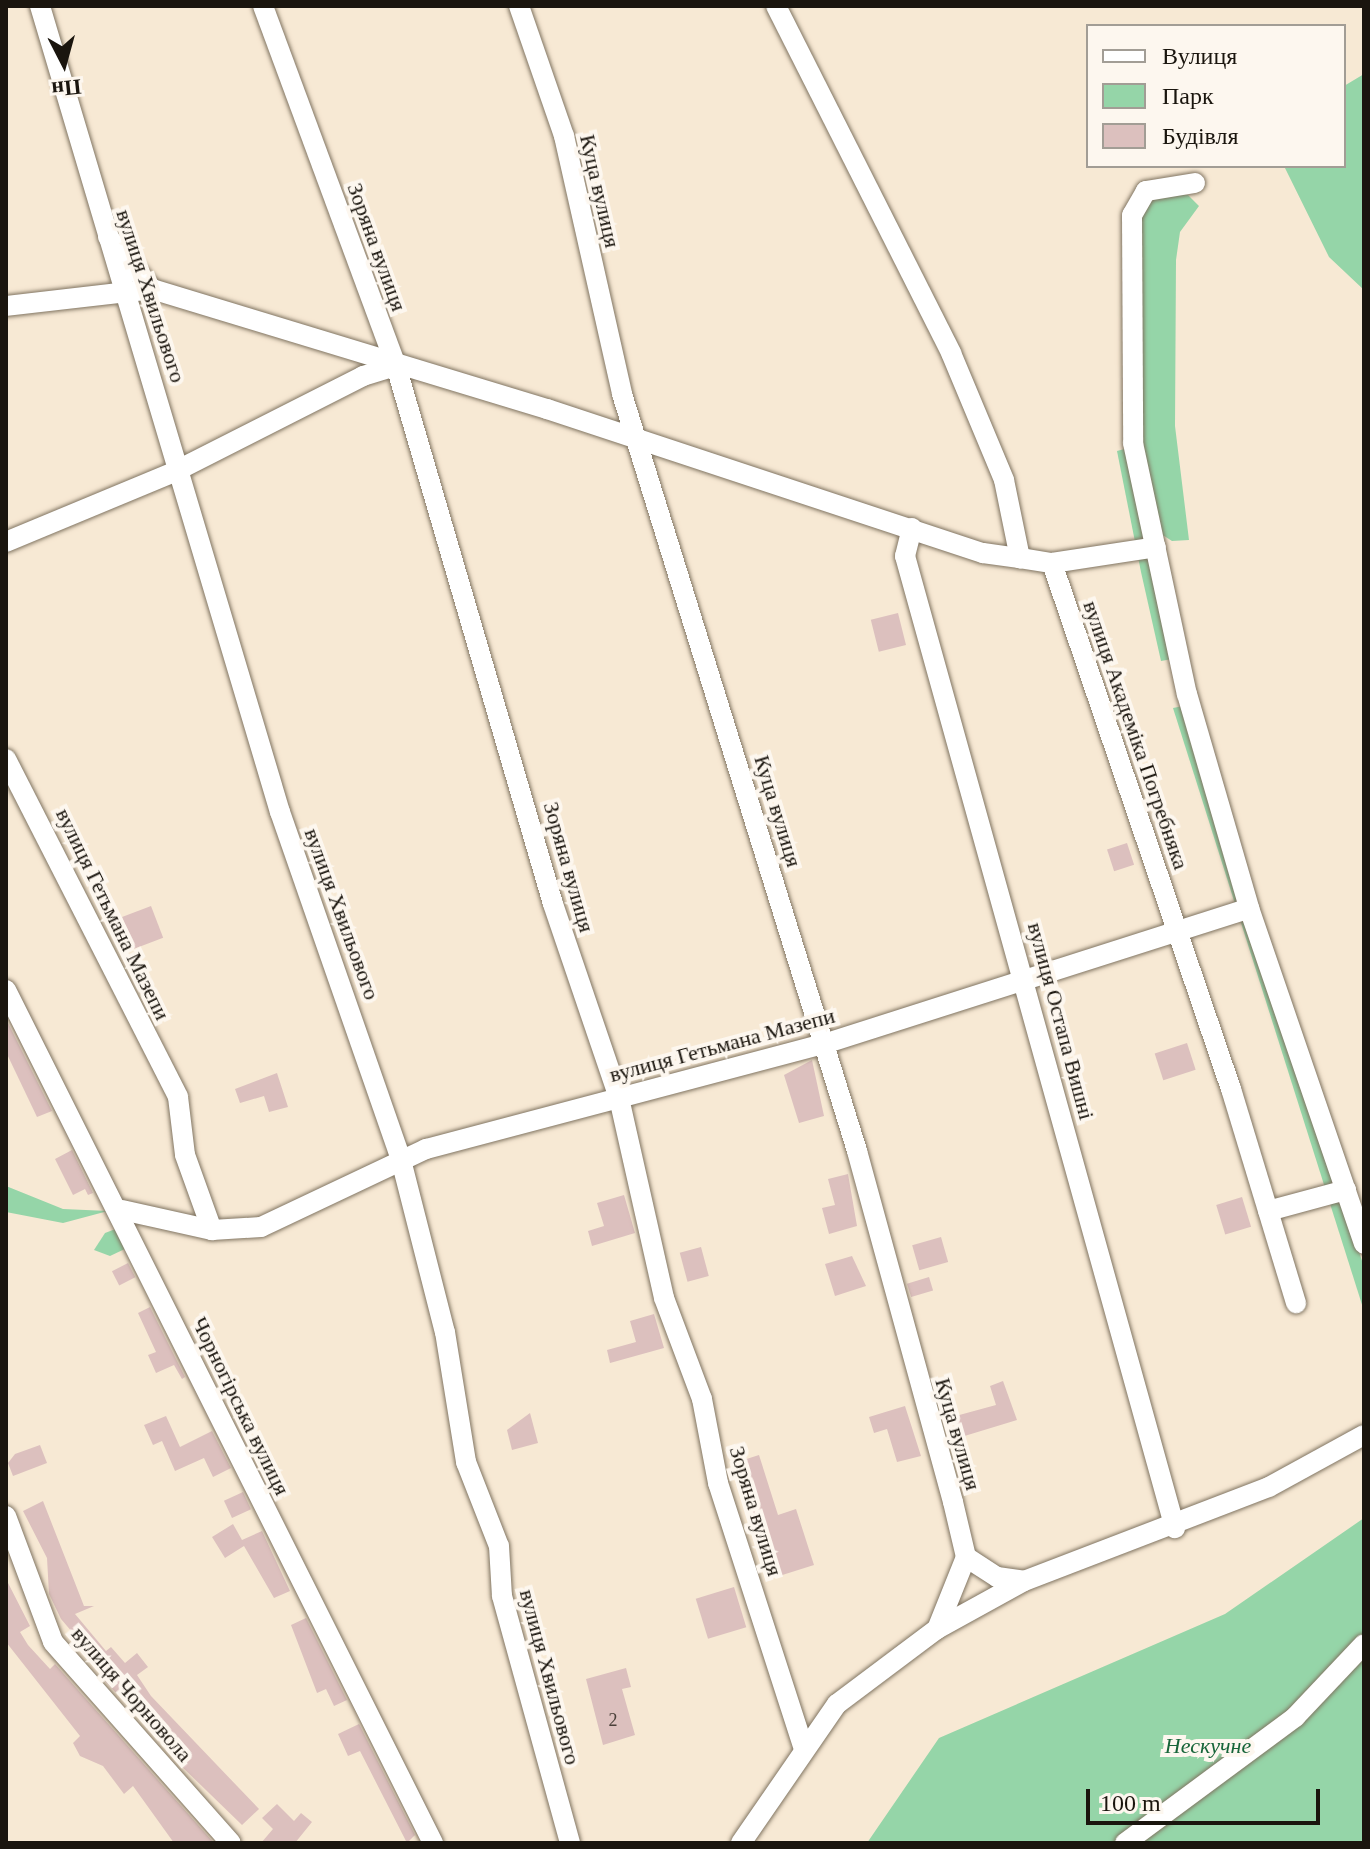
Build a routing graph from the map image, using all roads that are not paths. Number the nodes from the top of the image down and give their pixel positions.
1 (40, 6) edge
2 (263, 6) edge
3 (519, 6) edge
4 (776, 6) edge
5 (1195, 183) dead end
6 (105, 234) junction
7 (152, 289) junction
8 (121, 295) junction
9 (6, 306) edge
10 (396, 366) junction
11 (640, 441) junction
12 (174, 472) junction
13 (912, 528) junction
14 (6, 542) edge
15 (1156, 547) junction
16 (1020, 558) junction
17 (1052, 563) junction
18 (6, 759) edge
19 (1249, 908) junction
20 (1180, 933) junction
21 (1029, 980) junction
22 (6, 990) edge
23 (824, 1044) junction
24 (619, 1098) junction
25 (401, 1160) junction
26 (1346, 1190) junction
27 (122, 1210) junction
28 (1268, 1211) junction
29 (212, 1230) junction
30 (1364, 1244) edge
31 (1296, 1303) dead end
32 (1364, 1435) edge
33 (6, 1516) edge
34 (1175, 1528) junction
35 (966, 1557) junction
36 (1024, 1581) junction
37 (937, 1629) junction
38 (1364, 1644) edge
39 (804, 1749) junction
40 (231, 1843) edge
41 (433, 1843) edge
42 (570, 1843) edge
43 (741, 1843) edge
44 (1125, 1843) edge

1 - 6 street, вулиця Хвильового
2 - 10 street, Зоряна вулиця
3 - 11 street, Куца вулиця
4 - 16 street
5 - 15 street
6 - 7 street
6 - 8 street, вулиця Хвильового
7 - 8 street
7 - 10 street
8 - 9 street
8 - 12 street, вулиця Хвильового
10 - 11 street
10 - 12 street
10 - 24 street, Зоряна вулиця
11 - 13 street
11 - 23 street, Куца вулиця
12 - 14 street
12 - 25 street, вулиця Хвильового
13 - 16 street
13 - 21 street, вулиця Остапа Вишні
15 - 17 street
15 - 19 street
16 - 17 street
17 - 20 street, вулиця Академіка Погребняка
18 - 29 street, вулиця Гетьмана Мазепи
19 - 20 street, вулиця Гетьмана Мазепи
19 - 26 street
20 - 21 street, вулиця Гетьмана Мазепи
20 - 28 street, вулиця Академіка Погребняка
21 - 23 street, вулиця Гетьмана Мазепи
21 - 34 street, вулиця Остапа Вишні
22 - 27 street, Чорногірська вулиця
23 - 24 street, вулиця Гетьмана Мазепи
23 - 35 street, Куца вулиця
24 - 25 street, вулиця Гетьмана Мазепи
24 - 39 street, Зоряна вулиця
25 - 29 street, вулиця Гетьмана Мазепи
25 - 42 street, вулиця Хвильового
26 - 28 street
26 - 30 street
27 - 29 street, вулиця Гетьмана Мазепи
27 - 41 street, Чорногірська вулиця
28 - 31 street, вулиця Академіка Погребняка
32 - 34 street
33 - 40 street, вулиця Чорновола
34 - 36 street
35 - 36 street
35 - 37 street
36 - 37 street
37 - 39 street
38 - 44 street
39 - 43 street

